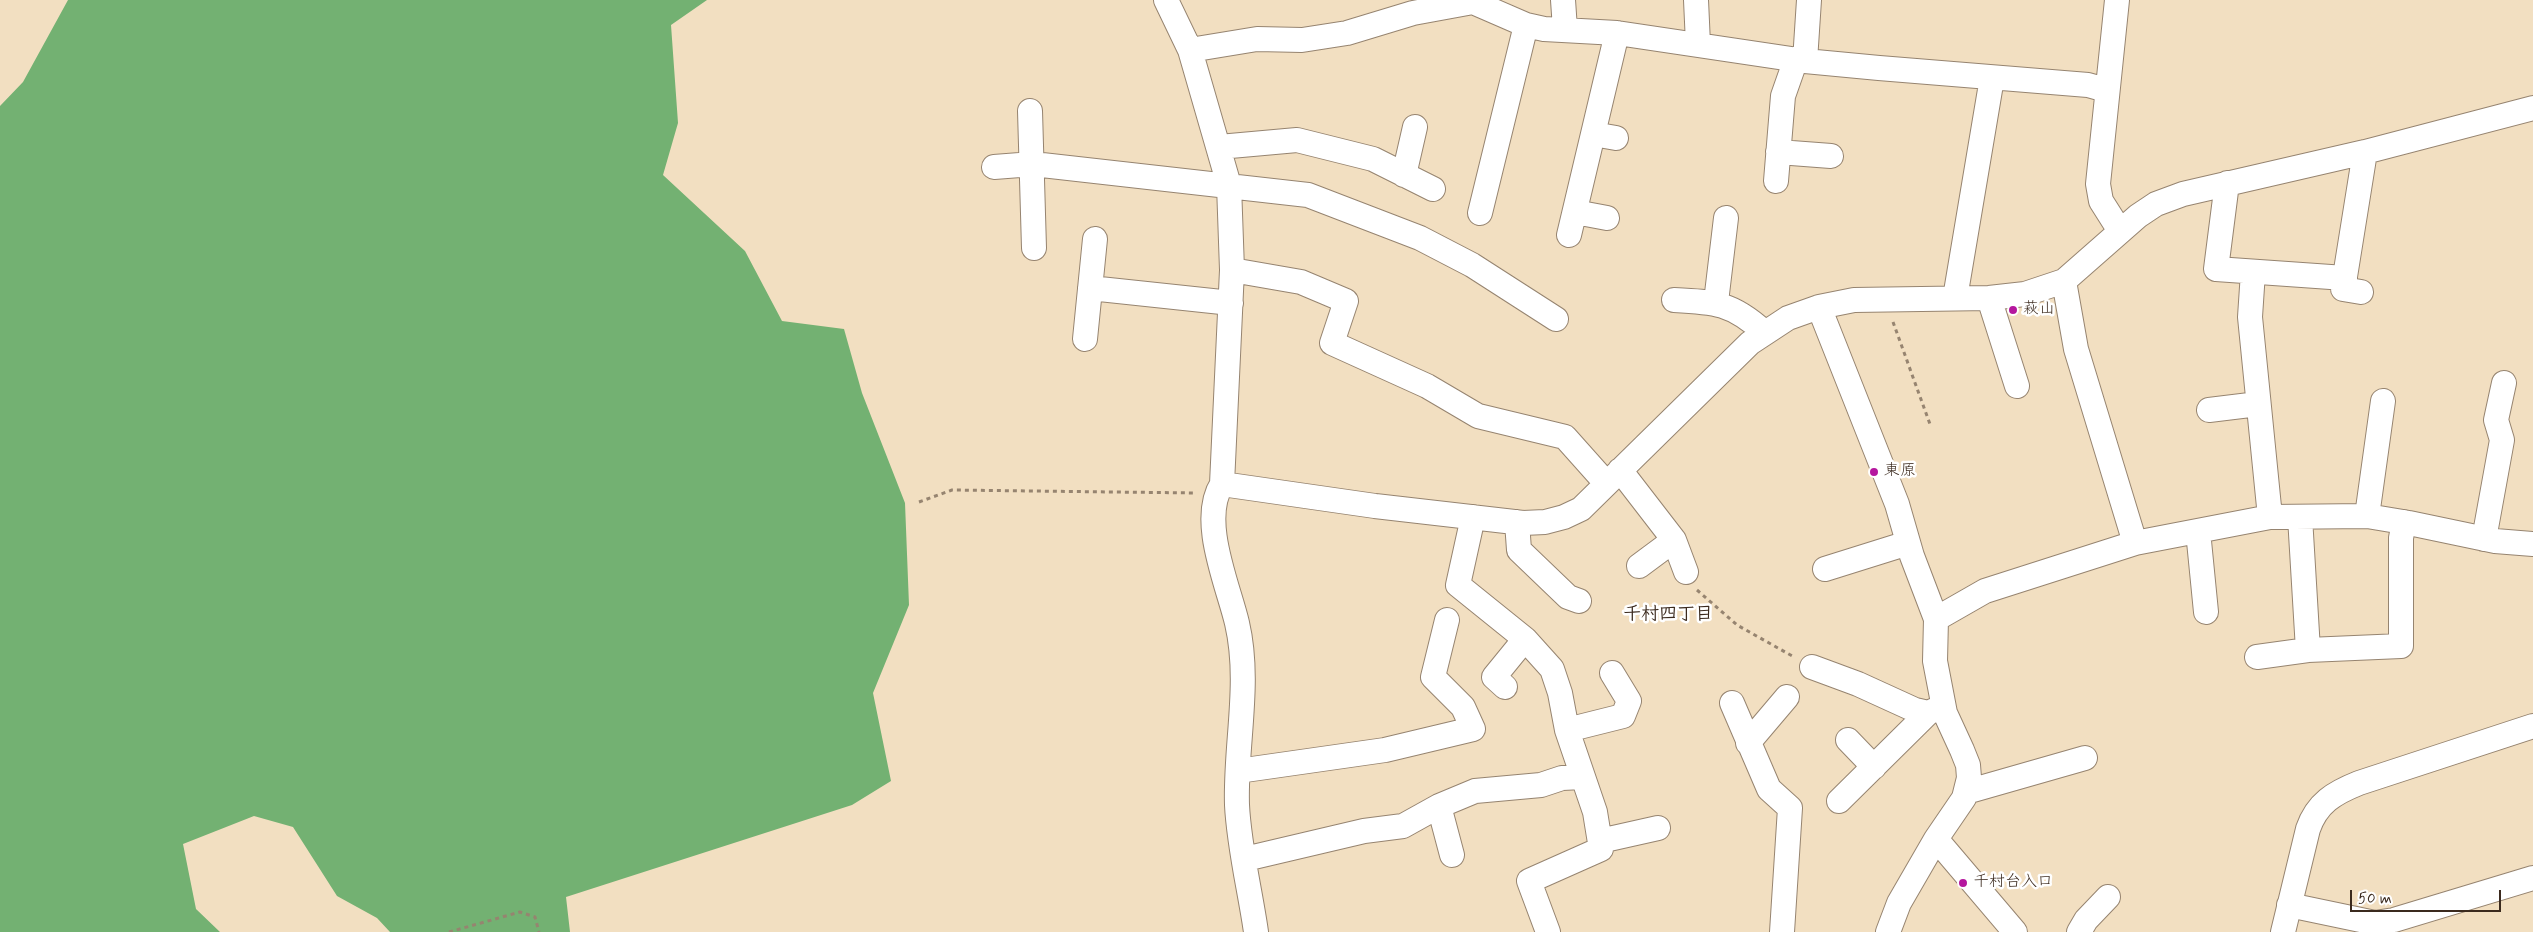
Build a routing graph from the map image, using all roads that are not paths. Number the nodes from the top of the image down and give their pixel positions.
1 (1166, 0) edge
2 (1563, 0) edge
3 (1696, 0) edge
4 (1809, 0) edge
5 (2116, 0) edge
6 (1461, 2) edge
7 (1526, 25) junction
8 (1565, 29) junction
9 (1618, 33) junction
10 (1698, 44) junction
11 (1190, 50) junction
12 (1801, 60) junction
13 (1992, 78) junction
14 (2106, 90) junction
15 (2533, 104) edge
16 (2533, 108) edge
17 (1030, 111) dead end
18 (1415, 127) dead end
19 (1593, 134) junction
20 (1616, 138) dead end
21 (1219, 147) junction
22 (1778, 152) junction
23 (2366, 152) junction
24 (1831, 156) dead end
25 (1033, 164) junction
26 (994, 167) dead end
27 (1404, 175) junction
28 (1776, 181) dead end
29 (2227, 183) junction
30 (1229, 185) junction
31 (1433, 189) dead end
32 (1575, 212) junction
33 (1480, 213) dead end
34 (1607, 218) dead end
35 (1726, 218) dead end
36 (2120, 231) junction
37 (1569, 235) dead end
38 (1095, 238) dead end
39 (1034, 248) dead end
40 (1232, 270) junction
41 (2253, 272) junction
42 (2064, 280) junction
43 (1090, 288) junction
44 (1955, 298) junction
45 (1988, 298) junction
46 (1674, 300) dead end
47 (1716, 302) junction
48 (1231, 303) junction
49 (1819, 307) junction
50 (1556, 320) dead end
51 (1764, 332) junction
52 (1085, 339) dead end
53 (2504, 383) dead end
54 (2017, 386) dead end
55 (2258, 404) junction
56 (2209, 410) dead end
57 (2376, 411) dead end
58 (1613, 476) junction
59 (1219, 488) junction
60 (2367, 516) junction
61 (1473, 517) junction
62 (2270, 517) junction
63 (2300, 517) junction
64 (1517, 522) junction
65 (2404, 522) junction
66 (2198, 531) junction
67 (2484, 539) junction
68 (1674, 540) junction
69 (1908, 543) junction
70 (2135, 543) junction
71 (2533, 544) edge
72 (1639, 566) dead end
73 (1824, 569) dead end
74 (1686, 572) road end
75 (1579, 601) dead end
76 (2206, 612) dead end
77 (1936, 619) junction
78 (1446, 620) dead end
79 (1525, 638) junction
80 (2308, 650) junction
81 (2256, 657) dead end
82 (1812, 667) road end
83 (1622, 680) dead end
84 (1504, 686) dead end
85 (1787, 697) dead end
86 (1732, 703) dead end
87 (1936, 710) junction
88 (2533, 726) edge
89 (1567, 730) junction
90 (1848, 740) dead end
91 (1748, 744) junction
92 (2085, 758) dead end
93 (1874, 767) junction
94 (1238, 772) junction
95 (1583, 777) junction
96 (1966, 792) junction
97 (1839, 801) dead end
98 (1439, 806) junction
99 (1658, 828) dead end
100 (1936, 839) junction
101 (1600, 841) junction
102 (1452, 855) dead end
103 (1245, 859) junction
104 (2533, 878) edge
105 (2108, 897) dead end
106 (2290, 905) junction
107 (2394, 926) edge
108 (1256, 932) edge
109 (1548, 932) edge
110 (1782, 932) edge
111 (1888, 932) edge
112 (2015, 932) edge
113 (2079, 932) edge
114 (2284, 932) edge

1 - 11 street
2 - 8 street
3 - 10 street
4 - 12 street
5 - 14 street
6 - 7 street
6 - 11 street
7 - 8 street
7 - 33 street
8 - 9 street
9 - 10 street
9 - 19 street
10 - 12 street
11 - 21 street
12 - 13 street
12 - 22 street
13 - 14 street
13 - 44 street
14 - 36 street
15 - 16 street
16 - 23 street
17 - 25 street
18 - 27 street
19 - 20 street
19 - 32 street
21 - 27 street
21 - 30 street
22 - 24 street
22 - 28 street
23 - 29 street
23 - 41 street
25 - 26 street
25 - 30 street
25 - 39 street
27 - 31 street
29 - 36 street
29 - 41 street
30 - 40 street
30 - 50 street
32 - 34 street
32 - 37 street
35 - 47 street
36 - 42 street
38 - 43 street
40 - 48 street
40 - 58 street
41 - 55 street
42 - 45 street
42 - 70 street
43 - 48 street
43 - 52 street
44 - 45 street
44 - 49 street
45 - 54 street
46 - 47 street
47 - 51 street
48 - 59 street
49 - 51 street
49 - 69 street
51 - 58 street
53 - 67 street
55 - 56 street
55 - 62 street
57 - 60 street
58 - 64 street
58 - 68 street
59 - 61 street
59 - 94 street
60 - 63 street
60 - 65 street
61 - 64 street
61 - 79 street
62 - 63 street
62 - 66 street
63 - 80 street
64 - 75 street
65 - 67 street
65 - 80 street
66 - 70 street
66 - 76 street
67 - 71 street
68 - 72 street
68 - 74 street
69 - 73 street
69 - 77 street
70 - 77 street
77 - 87 street
78 - 94 street
79 - 84 street
79 - 89 street
80 - 81 street
82 - 87 street
83 - 89 street
85 - 91 street
86 - 91 street
87 - 93 street
87 - 96 street
88 - 106 street
89 - 95 street
90 - 93 street
91 - 110 street
92 - 96 street
93 - 97 street
94 - 103 street
95 - 98 street
95 - 101 street
96 - 100 street
98 - 102 street
98 - 103 street
99 - 101 street
100 - 111 street
100 - 112 street
101 - 109 street
103 - 108 street
104 - 107 street
105 - 113 street
106 - 107 street
106 - 114 street

